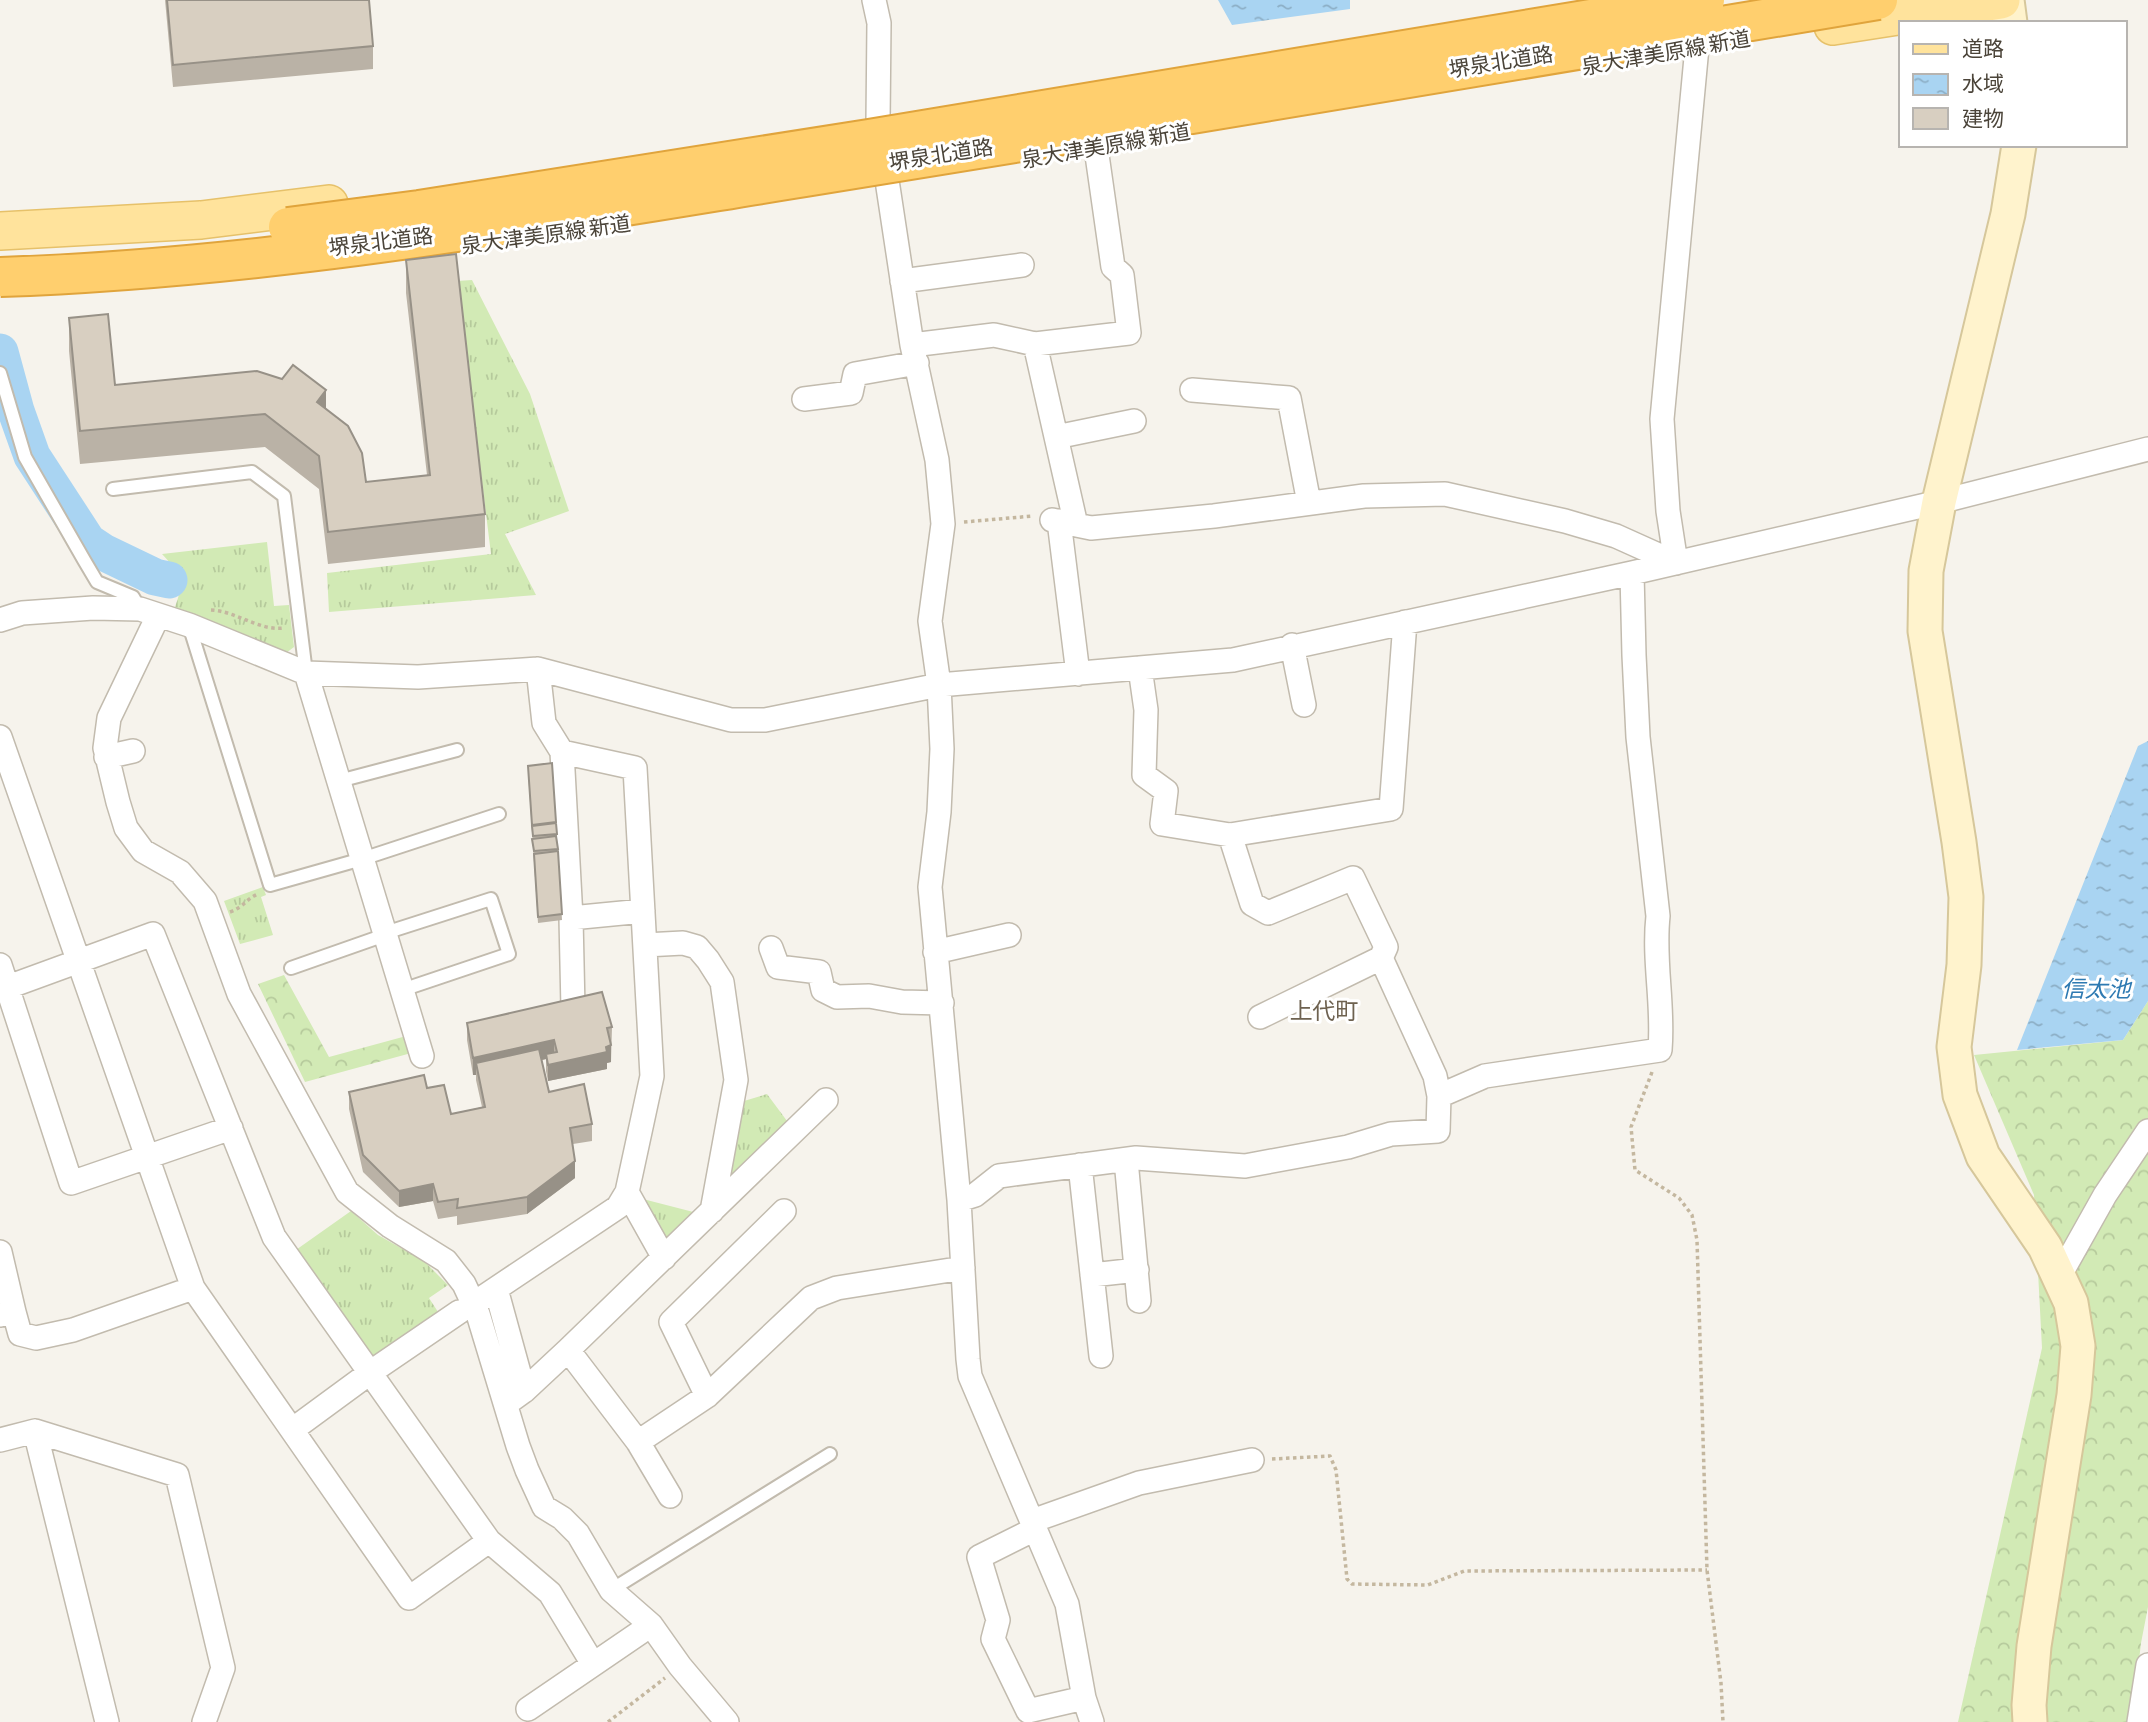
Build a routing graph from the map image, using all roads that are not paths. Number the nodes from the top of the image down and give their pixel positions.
1 (874, 0) edge
2 (1595, 0) edge
3 (1705, 0) edge
4 (1878, 0) edge
5 (2001, 0) edge
6 (2007, 0) edge
7 (2010, 21) edge
8 (1698, 47) junction
9 (878, 121) junction
10 (2019, 147) edge
11 (1096, 148) junction
12 (888, 182) junction
13 (7, 237) edge
14 (1022, 265) dead end
15 (902, 281) junction
16 (8, 288) edge
17 (1035, 344) junction
18 (914, 354) junction
19 (0, 373) edge
20 (1192, 390) dead end
21 (804, 399) dead end
22 (1134, 421) dead end
23 (1056, 438) junction
24 (2148, 449) edge
25 (113, 489) dead end
26 (1939, 502) junction
27 (1309, 503) junction
28 (1062, 522) junction
29 (1676, 563) junction
30 (1632, 573) junction
31 (149, 612) junction
32 (0, 620) edge
33 (1405, 622) junction
34 (189, 625) junction
35 (1292, 645) junction
36 (1140, 668) junction
37 (538, 669) junction
38 (306, 673) junction
39 (1078, 674) junction
40 (939, 685) junction
41 (1304, 705) dead end
42 (0, 737) edge
43 (457, 750) dead end
44 (133, 751) dead end
45 (562, 752) junction
46 (106, 757) junction
47 (339, 781) junction
48 (8, 787) edge
49 (499, 814) dead end
50 (1230, 835) junction
51 (362, 859) junction
52 (643, 911) junction
53 (571, 918) junction
54 (385, 934) junction
55 (1009, 935) dead end
56 (645, 945) junction
57 (771, 948) dead end
58 (935, 952) junction
59 (1381, 958) junction
60 (79, 961) junction
61 (0, 965) edge
62 (291, 968) dead end
63 (8, 987) junction
64 (402, 989) junction
65 (942, 1003) junction
66 (573, 1009) edge
67 (1260, 1017) dead end
68 (422, 1056) dead end
69 (1439, 1096) junction
70 (826, 1100) dead end
71 (231, 1128) junction
72 (2148, 1131) edge
73 (146, 1158) junction
74 (1126, 1160) junction
75 (1080, 1165) junction
76 (627, 1192) junction
77 (959, 1200) junction
78 (712, 1211) junction
79 (784, 1211) dead end
80 (0, 1252) edge
81 (664, 1258) junction
82 (963, 1268) junction
83 (1137, 1270) junction
84 (1092, 1275) junction
85 (2059, 1277) junction
86 (193, 1288) junction
87 (496, 1289) junction
88 (1139, 1301) dead end
89 (466, 1308) junction
90 (7, 1313) edge
91 (568, 1350) junction
92 (1101, 1356) dead end
93 (370, 1373) junction
94 (707, 1396) junction
95 (515, 1398) junction
96 (292, 1430) junction
97 (35, 1431) junction
98 (0, 1440) edge
99 (638, 1442) junction
100 (830, 1454) dead end
101 (1252, 1460) road end
102 (670, 1496) dead end
103 (1034, 1525) junction
104 (489, 1541) junction
105 (611, 1590) junction
106 (651, 1625) junction
107 (593, 1664) junction
108 (2148, 1665) edge
109 (1084, 1698) junction
110 (528, 1709) dead end
111 (107, 1722) edge
112 (204, 1722) edge
113 (727, 1722) edge
114 (1092, 1722) edge
115 (2030, 1722) edge
116 (2138, 1722) edge

1 - 9 street
2 - 9 main road
3 - 13 highway, 堺泉北道路, bridge
4 - 16 highway, 堺泉北道路, bridge
5 - 8 main road, 泉大津美原線 新道
6 - 7 street
8 - 11 main road, 泉大津美原線 新道
8 - 29 street
9 - 12 street
9 - 13 main road
10 - 26 street
11 - 12 main road, 泉大津美原線 新道
11 - 17 street
12 - 15 street
12 - 16 main road, 泉大津美原線 新道
14 - 15 street
15 - 18 street
17 - 18 street
17 - 23 street
18 - 21 street
18 - 40 street
19 - 31 lane
20 - 27 street
22 - 23 street
23 - 28 street
24 - 26 street
25 - 38 lane
26 - 29 street
26 - 85 street
27 - 28 street
27 - 29 street
28 - 39 street
29 - 30 street
30 - 33 street
30 - 69 street
31 - 32 street
31 - 34 street
31 - 46 street
33 - 35 street
33 - 50 street
34 - 38 street
34 - 51 lane
35 - 36 street
35 - 41 street
36 - 39 street
36 - 50 street
37 - 38 street
37 - 40 street
37 - 45 street
38 - 47 street
39 - 40 street
40 - 58 street
42 - 48 street
43 - 47 lane
44 - 46 street
45 - 52 street
45 - 53 street
46 - 89 street
47 - 51 street
48 - 60 street
49 - 51 lane
50 - 59 street
51 - 54 street
52 - 53 street
52 - 56 street
53 - 66 street
54 - 62 lane
54 - 64 street
54 - 64 lane
55 - 58 street
56 - 76 street
56 - 78 street
57 - 65 street
58 - 65 street
59 - 67 street
59 - 69 street
60 - 63 street
60 - 71 street
60 - 73 street
61 - 63 street
63 - 73 street
64 - 68 street
65 - 77 street
69 - 74 street
70 - 78 street
71 - 73 street
71 - 93 street
72 - 85 street
73 - 86 street
74 - 75 street
74 - 83 street
75 - 77 street
75 - 84 street
76 - 81 street
76 - 87 street
77 - 82 street
78 - 81 street
79 - 94 street
80 - 90 street
81 - 91 street
82 - 94 street
82 - 103 street
83 - 84 street
83 - 88 street
84 - 92 street
85 - 115 street
86 - 90 street
86 - 96 street
87 - 89 street
87 - 95 street
89 - 93 street
89 - 95 street
91 - 95 street
91 - 99 street
93 - 96 street
93 - 104 street
94 - 99 street
95 - 105 street
96 - 104 street
97 - 98 street
97 - 111 street
97 - 112 street
99 - 102 street
100 - 105 lane
101 - 103 street
103 - 109 street
103 - 109 street
104 - 107 street
105 - 106 street
106 - 107 street
106 - 113 street
107 - 110 street
108 - 116 street
109 - 114 street

